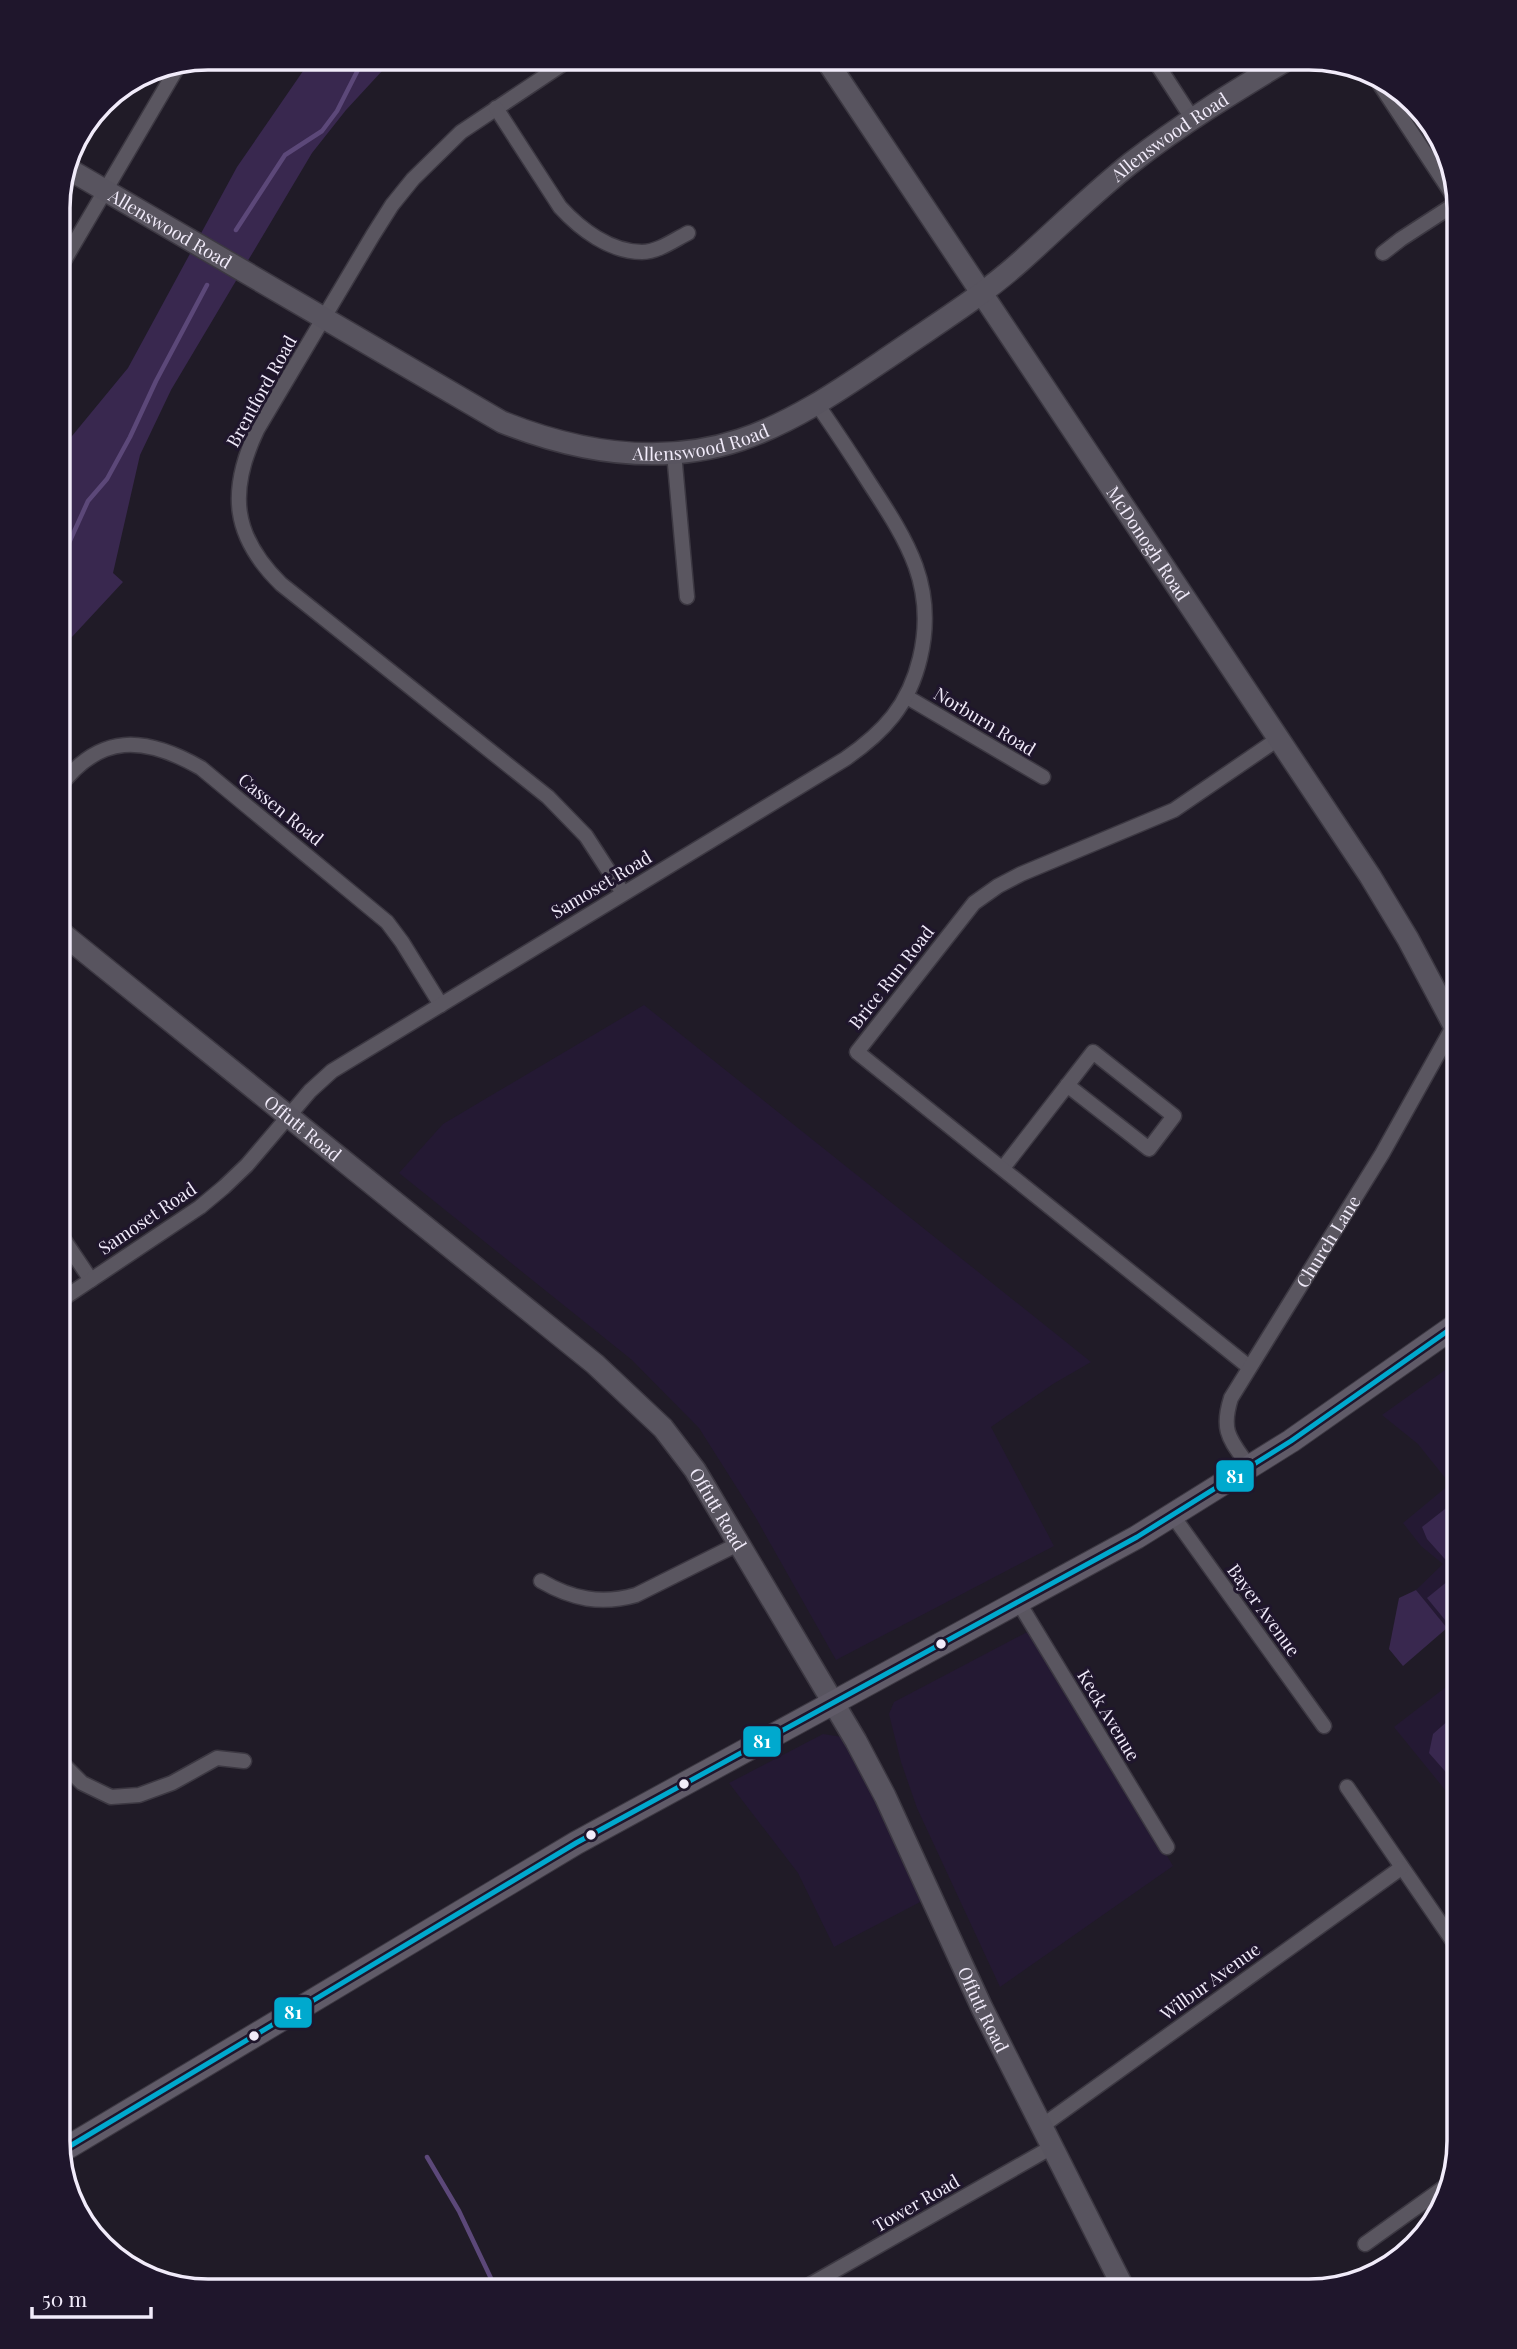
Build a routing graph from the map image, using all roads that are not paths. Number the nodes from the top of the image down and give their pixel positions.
1 (554, 70) edge
2 (833, 70) edge
3 (1161, 70) edge
4 (1270, 70) edge
5 (173, 75) edge
6 (1385, 93) edge
7 (496, 108) junction
8 (1192, 118) junction
9 (75, 173) edge
10 (1444, 182) edge
11 (106, 190) junction
12 (1447, 210) edge
13 (688, 233) dead end
14 (70, 251) edge
15 (1383, 253) dead end
16 (983, 293) junction
17 (323, 317) junction
18 (817, 404) junction
19 (674, 453) junction
20 (687, 597) dead end
21 (907, 697) junction
22 (1278, 739) junction
23 (70, 775) edge
24 (1043, 777) dead end
25 (623, 893) junction
26 (70, 940) edge
27 (441, 1005) junction
28 (1447, 1006) edge
29 (1447, 1044) edge
30 (1067, 1086) junction
31 (288, 1116) junction
32 (1003, 1168) junction
33 (70, 1249) edge
34 (91, 1280) junction
35 (70, 1294) edge
36 (1447, 1331) edge
37 (1249, 1367) junction
38 (1250, 1468) junction
39 (1173, 1516) junction
40 (740, 1543) junction
41 (541, 1581) dead end
42 (1018, 1603) junction
43 (833, 1703) junction
44 (1324, 1726) dead end
45 (244, 1761) dead end
46 (70, 1771) edge
47 (1347, 1787) dead end
48 (1167, 1847) dead end
49 (1401, 1868) junction
50 (1447, 1933) edge
51 (1042, 2126) junction
52 (70, 2146) edge
53 (1052, 2147) junction
54 (1437, 2192) edge
55 (1365, 2244) dead end
56 (820, 2279) edge
57 (1119, 2279) edge

1 - 7 street, Brentford Road
2 - 16 street, McDonogh Road
3 - 8 street
4 - 8 street, Allenswood Road
5 - 11 street
6 - 10 street
7 - 13 street
7 - 17 street, Brentford Road
8 - 16 street, Allenswood Road
9 - 11 street, Allenswood Road
11 - 14 street
11 - 17 street, Allenswood Road
12 - 15 street
16 - 18 street, Allenswood Road
16 - 22 street, McDonogh Road
17 - 19 street, Allenswood Road
17 - 25 street, Brentford Road
18 - 19 street, Allenswood Road
18 - 21 street, Samoset Road
19 - 20 street
21 - 24 street, Norburn Road
21 - 25 street, Samoset Road
22 - 28 street, McDonogh Road
22 - 32 street, Brice Run Road
23 - 27 street, Cassen Road
25 - 27 street, Samoset Road
26 - 31 street, Offutt Road
27 - 31 street, Samoset Road
29 - 37 street, Church Lane
30 - 30 street
30 - 32 street
31 - 34 street, Samoset Road
31 - 40 street, Offutt Road
32 - 37 street, Brice Run Road
33 - 34 street
34 - 35 street, Samoset Road
36 - 38 main road
37 - 38 street, Church Lane
38 - 39 main road
39 - 42 main road
39 - 44 street, Bayer Avenue
40 - 41 street
40 - 43 street, Offutt Road
42 - 43 main road
42 - 48 street, Keck Avenue
43 - 51 street, Offutt Road
43 - 52 main road
45 - 46 street
47 - 49 street
49 - 50 street
49 - 51 street, Wilbur Avenue
51 - 53 street, Offutt Road
53 - 56 street, Tower Road
53 - 57 street, Offutt Road
54 - 55 street

